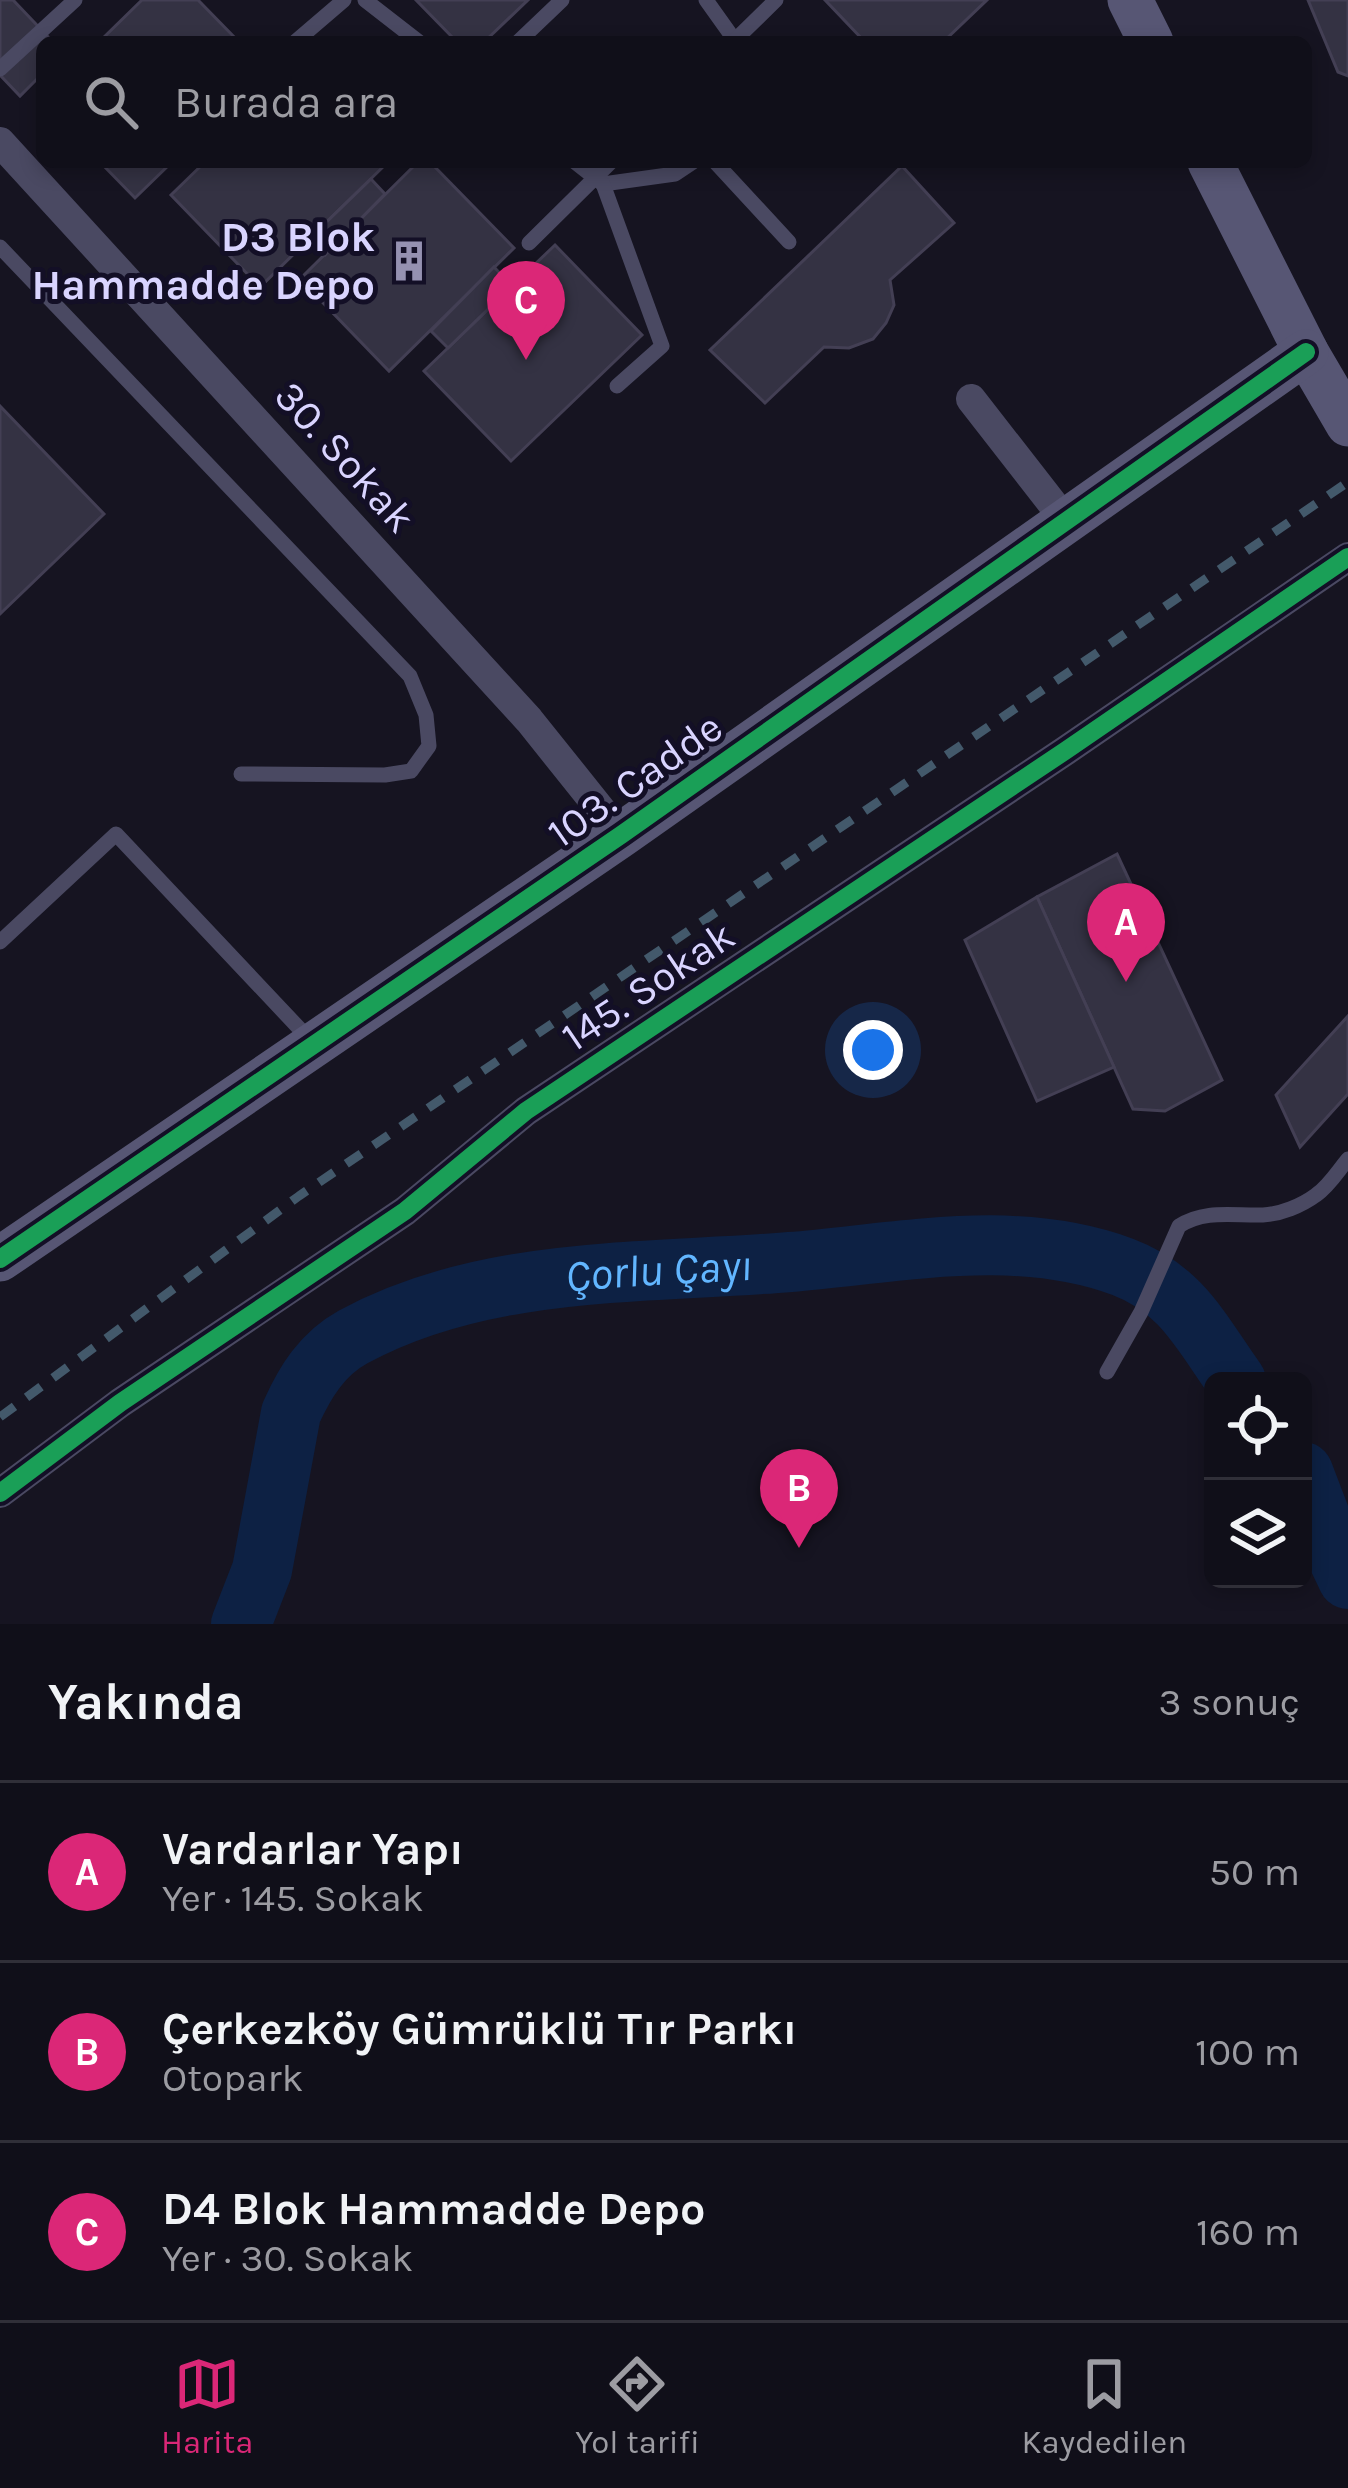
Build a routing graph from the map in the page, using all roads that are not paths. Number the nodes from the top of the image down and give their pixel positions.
1 (75, 0) edge
2 (344, 0) edge
3 (365, 0) edge
4 (562, 0) edge
5 (706, 0) edge
6 (776, 0) edge
7 (1130, 0) edge
8 (302, 36) edge
9 (411, 36) edge
10 (524, 36) edge
11 (731, 36) edge
12 (741, 36) edge
13 (1148, 36) edge
14 (0, 69) edge
15 (0, 142) edge
16 (583, 168) edge
17 (607, 168) edge
18 (684, 168) edge
19 (721, 168) edge
20 (1213, 168) edge
21 (599, 181) junction
22 (789, 242) dead end
23 (529, 243) dead end
24 (0, 247) edge
25 (1306, 352) junction
26 (617, 386) dead end
27 (971, 399) dead end
28 (1345, 409) edge
29 (1066, 521) junction
30 (1348, 557) edge
31 (241, 774) dead end
32 (621, 835) junction
33 (0, 942) edge
34 (315, 1045) junction
35 (1348, 1159) edge
36 (0, 1259) edge
37 (1107, 1372) dead end
38 (0, 1493) edge

1 - 14 lane
2 - 8 lane
3 - 9 lane
4 - 10 lane
5 - 11 lane
6 - 12 lane
7 - 13 street
15 - 32 street, 30. Sokak
16 - 21 lane
17 - 21 lane
18 - 21 lane
19 - 22 lane
20 - 25 street
21 - 23 lane
21 - 26 lane
24 - 31 lane
25 - 28 street
25 - 29 street, 103. Cadde
27 - 29 street
29 - 32 street, 103. Cadde
30 - 38 street, 145. Sokak
32 - 34 street, 103. Cadde
33 - 34 lane
34 - 36 street, 103. Cadde
35 - 37 lane

